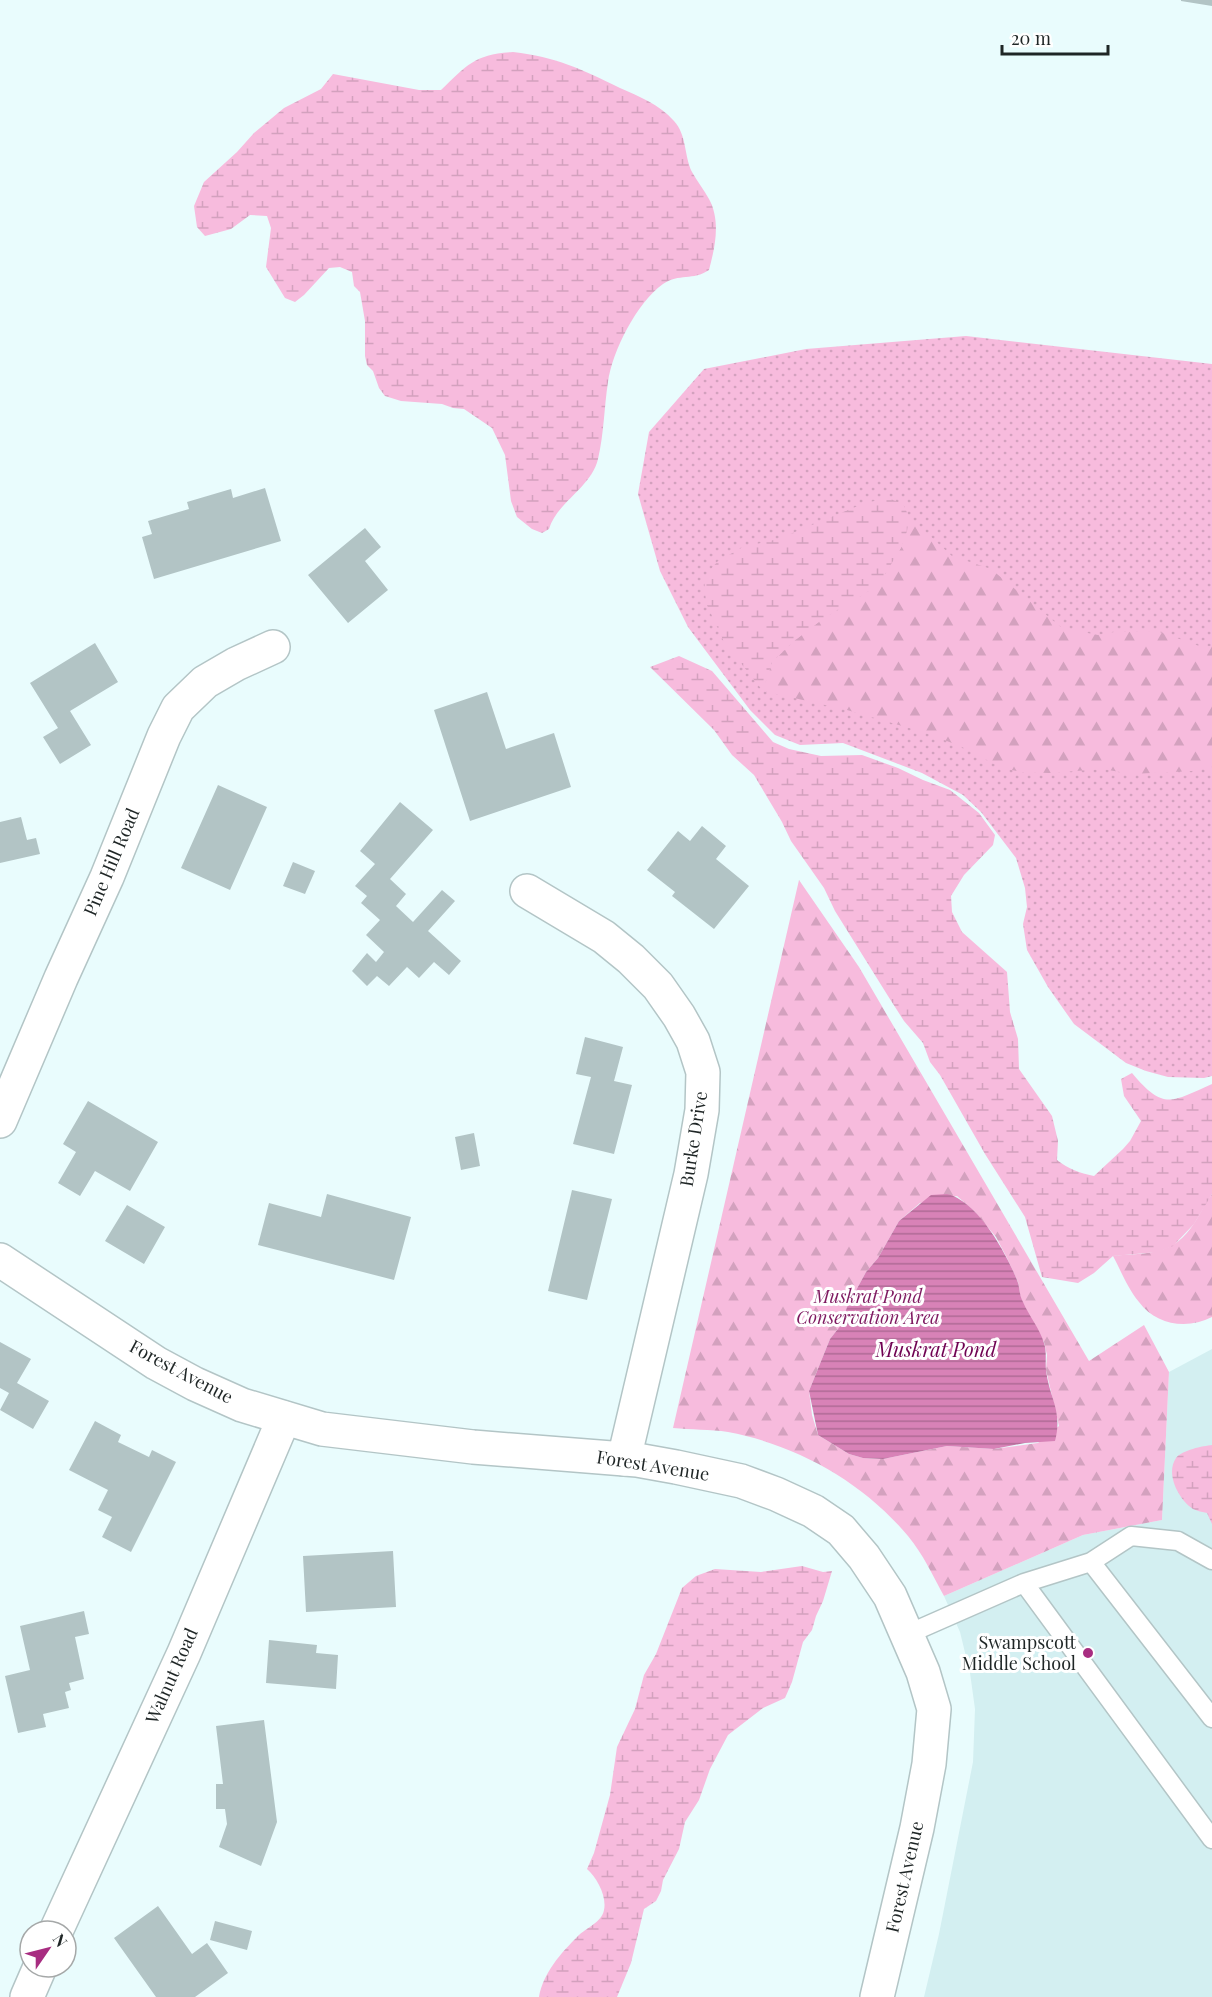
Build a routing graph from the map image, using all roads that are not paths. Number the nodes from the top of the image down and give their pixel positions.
1 (273, 646) dead end
2 (527, 891) dead end
3 (0, 1121) edge
4 (0, 1260) edge
5 (284, 1418) junction
6 (624, 1459) junction
7 (1212, 1560) edge
8 (1091, 1562) junction
9 (1024, 1583) junction
10 (908, 1634) junction
11 (1212, 1718) edge
12 (1212, 1839) edge
13 (62, 1919) edge
14 (35, 1979) edge
15 (27, 1997) edge
16 (877, 1997) edge

1 - 3 street, Pine Hill Road
2 - 6 street, Burke Drive
4 - 5 street, Forest Avenue
5 - 6 street, Forest Avenue
5 - 13 street, Walnut Road
6 - 10 street, Forest Avenue
7 - 8 lane
8 - 9 lane
8 - 11 lane
9 - 10 lane
9 - 12 lane
10 - 16 street, Forest Avenue
14 - 15 street

